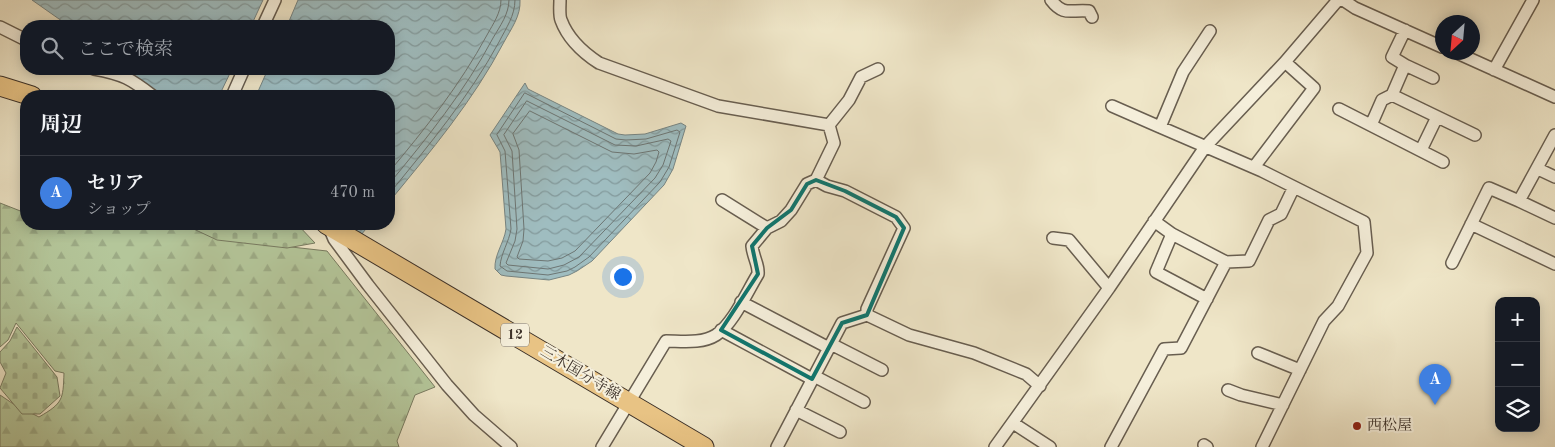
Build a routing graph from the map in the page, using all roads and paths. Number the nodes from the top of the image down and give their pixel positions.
1 (275, 0) edge
2 (560, 0) edge
3 (1051, 0) edge
4 (1338, 0) edge
5 (1343, 0) edge
6 (1533, 0) edge
7 (1092, 17) dead end
8 (266, 20) edge
9 (0, 27) edge
10 (1405, 30) junction
11 (1210, 31) dead end
12 (20, 37) edge
13 (1435, 44) edge
14 (1472, 60) edge
15 (1285, 62) junction
16 (1405, 65) junction
17 (878, 69) dead end
18 (1494, 70) junction
19 (122, 75) edge
20 (241, 75) edge
21 (1433, 78) dead end
22 (0, 86) edge
23 (145, 90) edge
24 (235, 90) edge
25 (20, 92) edge
26 (1392, 95) junction
27 (1555, 97) edge
28 (1112, 106) dead end
29 (1339, 109) dead end
30 (1437, 117) junction
31 (829, 125) junction
32 (1371, 125) junction
33 (1160, 127) junction
34 (1475, 135) dead end
35 (1555, 136) edge
36 (1205, 148) junction
37 (1420, 150) junction
38 (1443, 162) dead end
39 (1254, 168) junction
40 (1538, 169) junction
41 (1555, 177) edge
42 (816, 180) junction
43 (1294, 187) junction
44 (722, 200) dead end
45 (1519, 201) junction
46 (1555, 218) edge
47 (1154, 221) junction
48 (1471, 224) junction
49 (767, 228) junction
50 (330, 230) edge
51 (336, 230) edge
52 (1172, 234) junction
53 (1053, 238) dead end
54 (1226, 262) junction
55 (1452, 263) dead end
56 (1555, 264) edge
57 (1110, 288) junction
58 (1207, 300) junction
59 (742, 302) junction
60 (867, 315) junction
61 (721, 330) junction
62 (830, 346) junction
63 (1258, 353) dead end
64 (882, 370) dead end
65 (1300, 370) junction
66 (813, 378) junction
67 (1040, 386) junction
68 (1228, 390) dead end
69 (628, 402) junction
70 (864, 402) dead end
71 (1283, 405) junction
72 (796, 410) junction
73 (1013, 423) junction
74 (840, 432) dead end
75 (499, 444) edge
76 (511, 447) edge
77 (602, 447) edge
78 (704, 447) edge
79 (777, 447) edge
80 (995, 447) edge
81 (1050, 447) edge
82 (1111, 447) edge
83 (1262, 447) edge

1 - 8 street
2 - 31 street
3 - 7 street
4 - 15 street
5 - 10 street
6 - 18 street
9 - 12 street
10 - 13 street
10 - 16 street
11 - 33 street
14 - 18 street
15 - 36 street
15 - 39 street
16 - 21 street
16 - 26 street
17 - 31 street
18 - 27 street
19 - 23 street
20 - 24 street
22 - 25 main road
26 - 30 street
26 - 32 street
28 - 33 street
29 - 32 street
30 - 34 street
30 - 37 street
31 - 42 street
32 - 37 street
33 - 36 street
35 - 40 street
36 - 39 street
36 - 47 street
37 - 38 street
39 - 43 street
40 - 41 street
40 - 45 street
42 - 49 street
42 - 60 street
43 - 54 street
43 - 65 street
44 - 49 street
45 - 46 street
45 - 48 street
47 - 52 street
47 - 57 street
48 - 55 street
48 - 56 street
49 - 59 street
50 - 75 street
51 - 69 main road, 三木国分寺線 / 12
52 - 54 street
52 - 58 street
53 - 57 street
54 - 58 street
57 - 67 street
58 - 82 street
59 - 61 street
59 - 62 street
60 - 62 street
60 - 67 street
61 - 66 street
61 - 69 street
62 - 64 street
62 - 66 street
63 - 65 street
65 - 71 street
66 - 70 street
66 - 72 street
67 - 73 street
68 - 71 street
69 - 77 street
69 - 78 main road, 三木国分寺線 / 12
71 - 83 street
72 - 74 street
72 - 79 street
73 - 80 street
73 - 81 street
75 - 76 street

